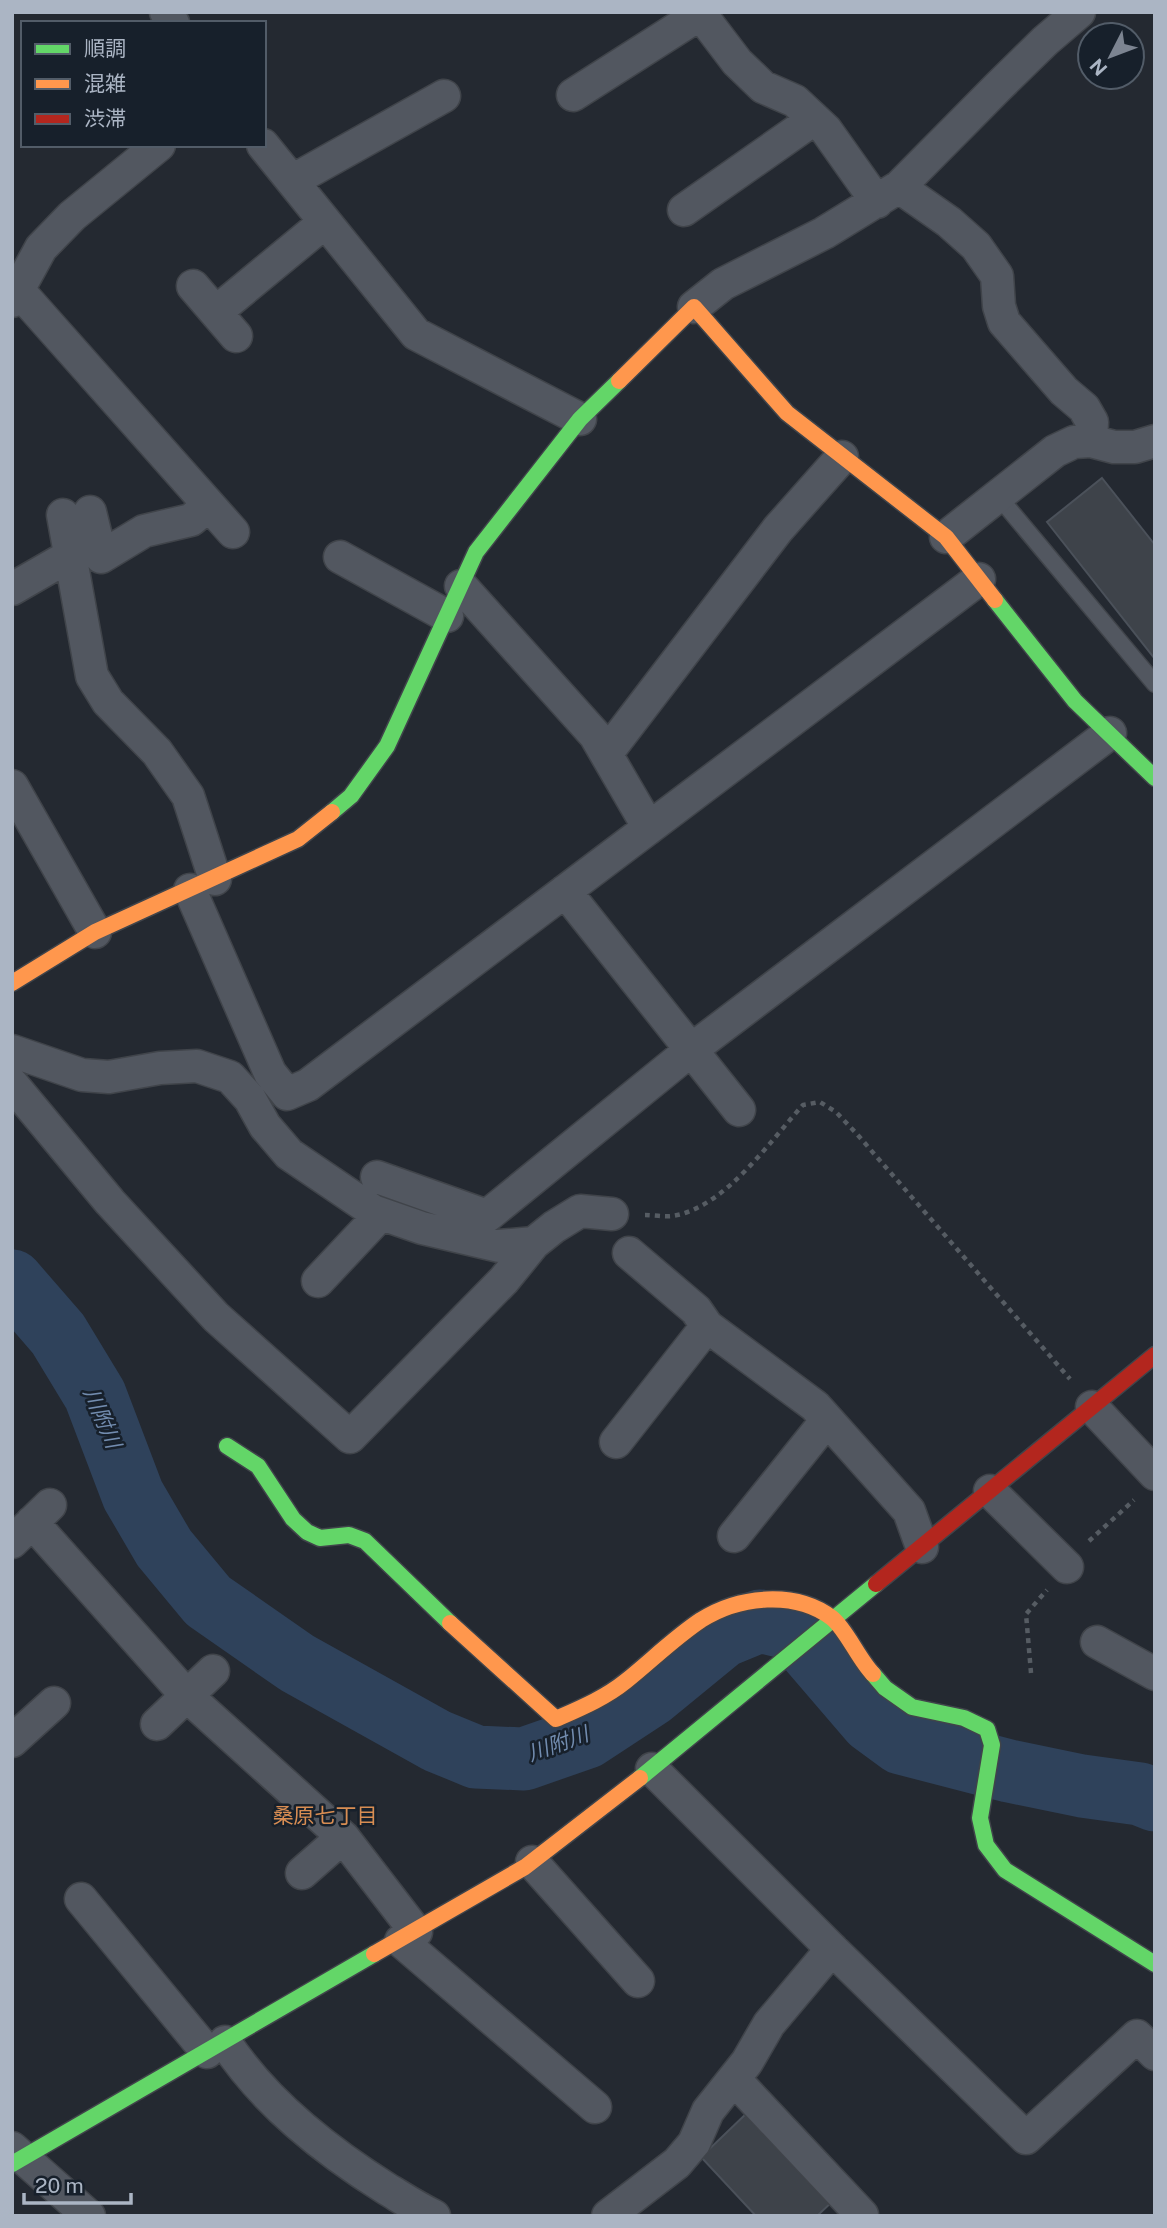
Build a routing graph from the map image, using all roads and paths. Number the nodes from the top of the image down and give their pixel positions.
1 (1079, 12) edge
2 (699, 13) edge
3 (573, 95) dead end
4 (444, 96) dead end
5 (814, 119) junction
6 (157, 147) edge
7 (265, 147) edge
8 (292, 181) junction
9 (888, 195) junction
10 (684, 209) dead end
11 (326, 222) junction
12 (18, 280) edge
13 (193, 286) dead end
14 (694, 307) junction
15 (216, 312) junction
16 (236, 336) dead end
17 (580, 419) junction
18 (1091, 441) junction
19 (1155, 441) edge
20 (842, 457) junction
21 (998, 496) junction
22 (209, 505) junction
23 (233, 532) dead end
24 (946, 537) junction
25 (71, 555) junction
26 (340, 557) dead end
27 (979, 579) junction
28 (461, 586) junction
29 (12, 589) edge
30 (447, 616) junction
31 (1155, 684) edge
32 (1110, 733) junction
33 (606, 754) junction
34 (1155, 778) edge
35 (12, 786) edge
36 (649, 828) junction
37 (203, 884) junction
38 (565, 891) junction
39 (95, 932) junction
40 (12, 983) edge
41 (691, 1050) junction
42 (12, 1051) edge
43 (12, 1084) edge
44 (739, 1110) dead end
45 (377, 1177) dead end
46 (381, 1214) junction
47 (612, 1214) joint
48 (534, 1243) junction
49 (629, 1253) dead end
50 (318, 1280) dead end
51 (707, 1326) junction
52 (1155, 1355) edge
53 (1092, 1407) junction
54 (827, 1420) junction
55 (616, 1442) dead end
56 (227, 1446) dead end
57 (1155, 1474) edge
58 (990, 1491) junction
59 (32, 1523) edge
60 (733, 1536) dead end
61 (922, 1547) junction
62 (1067, 1567) dead end
63 (834, 1619) junction
64 (1097, 1642) dead end
65 (213, 1671) dead end
66 (1155, 1674) edge
67 (187, 1696) junction
68 (54, 1703) dead end
69 (158, 1724) dead end
70 (17, 1726) edge
71 (652, 1769) junction
72 (343, 1837) junction
73 (532, 1862) junction
74 (302, 1873) dead end
75 (81, 1899) dead end
76 (409, 1936) junction
77 (832, 1950) junction
78 (1155, 1964) edge
79 (638, 1981) dead end
80 (216, 2047) junction
81 (1155, 2054) edge
82 (734, 2079) junction
83 (595, 2107) dead end
84 (16, 2157) edge
85 (862, 2215) edge
86 (89, 2216) edge
87 (434, 2216) edge
88 (608, 2216) edge

1 - 9 street
2 - 3 street
2 - 5 street
4 - 8 street
5 - 9 street
5 - 10 street
6 - 12 street
7 - 8 street
8 - 11 street
9 - 14 street
9 - 18 street
11 - 15 street
11 - 17 street
12 - 22 street
13 - 15 street
14 - 17 street
14 - 20 street
15 - 16 street
17 - 28 street
18 - 19 street
18 - 21 street
20 - 24 street
20 - 33 street
21 - 24 street
21 - 31 lane
22 - 23 street
22 - 25 street
24 - 27 street
25 - 29 street
25 - 37 street
26 - 30 street
27 - 32 street
27 - 36 street
28 - 30 street
28 - 33 street
30 - 37 street
32 - 34 street
32 - 41 street
33 - 36 street
35 - 39 street
36 - 38 street
37 - 38 street
37 - 39 street
38 - 41 street
39 - 40 street
41 - 44 street
41 - 45 street
42 - 46 street
43 - 48 street
46 - 48 street
46 - 50 street
47 - 48 street
47 - 53 path
49 - 51 street
51 - 54 street
51 - 55 street
52 - 53 street
53 - 57 street
53 - 58 street
54 - 60 street
54 - 61 street
56 - 63 street
58 - 61 street
58 - 62 street
59 - 67 street
61 - 63 street
63 - 71 street
63 - 78 street
64 - 66 street
65 - 67 street
67 - 69 street
67 - 72 street
68 - 70 street
71 - 73 street
71 - 77 street
72 - 74 street
72 - 76 street
73 - 76 street
73 - 79 street
75 - 80 street
76 - 80 street
76 - 83 street
77 - 81 street
77 - 82 street
80 - 84 street
80 - 87 street
82 - 85 street
82 - 88 street
84 - 86 street

